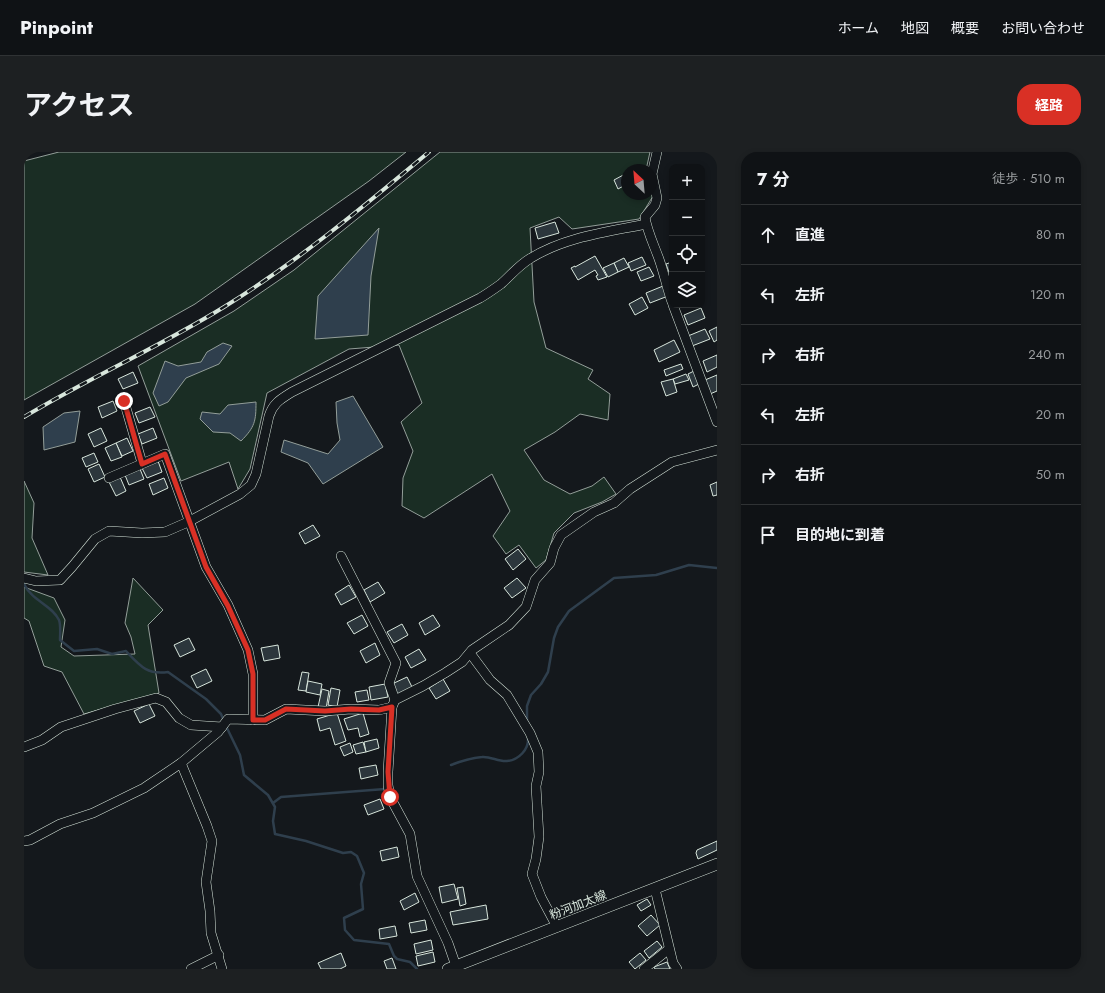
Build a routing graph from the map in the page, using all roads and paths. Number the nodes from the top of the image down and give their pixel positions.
1 (657, 152) edge
2 (646, 224) junction
3 (669, 294) edge
4 (674, 308) edge
5 (124, 401) dead end
6 (717, 422) edge
7 (717, 450) edge
8 (142, 464) junction
9 (109, 478) dead end
10 (188, 522) junction
11 (341, 556) dead end
12 (24, 578) edge
13 (470, 653) junction
14 (393, 704) junction
15 (253, 720) junction
16 (222, 727) junction
17 (24, 747) edge
18 (181, 763) junction
19 (24, 840) edge
20 (717, 864) edge
21 (655, 889) junction
22 (557, 927) junction
23 (669, 949) junction
24 (218, 956) junction
25 (452, 968) edge
26 (192, 969) edge
27 (222, 969) edge
28 (644, 969) edge
29 (677, 969) edge

1 - 2 street
2 - 3 street
2 - 10 street
4 - 6 street
5 - 8 street
7 - 13 street
8 - 9 street
8 - 10 street
10 - 12 street
10 - 15 street
11 - 14 street
13 - 14 street
13 - 22 street
14 - 15 street
14 - 25 street
15 - 16 street
16 - 17 street
16 - 18 street
18 - 19 street
18 - 24 street
20 - 21 main road, 粉河加太線
21 - 22 main road, 粉河加太線
21 - 23 street
22 - 25 main road, 粉河加太線
23 - 28 street
23 - 29 street
24 - 26 street
24 - 27 street

